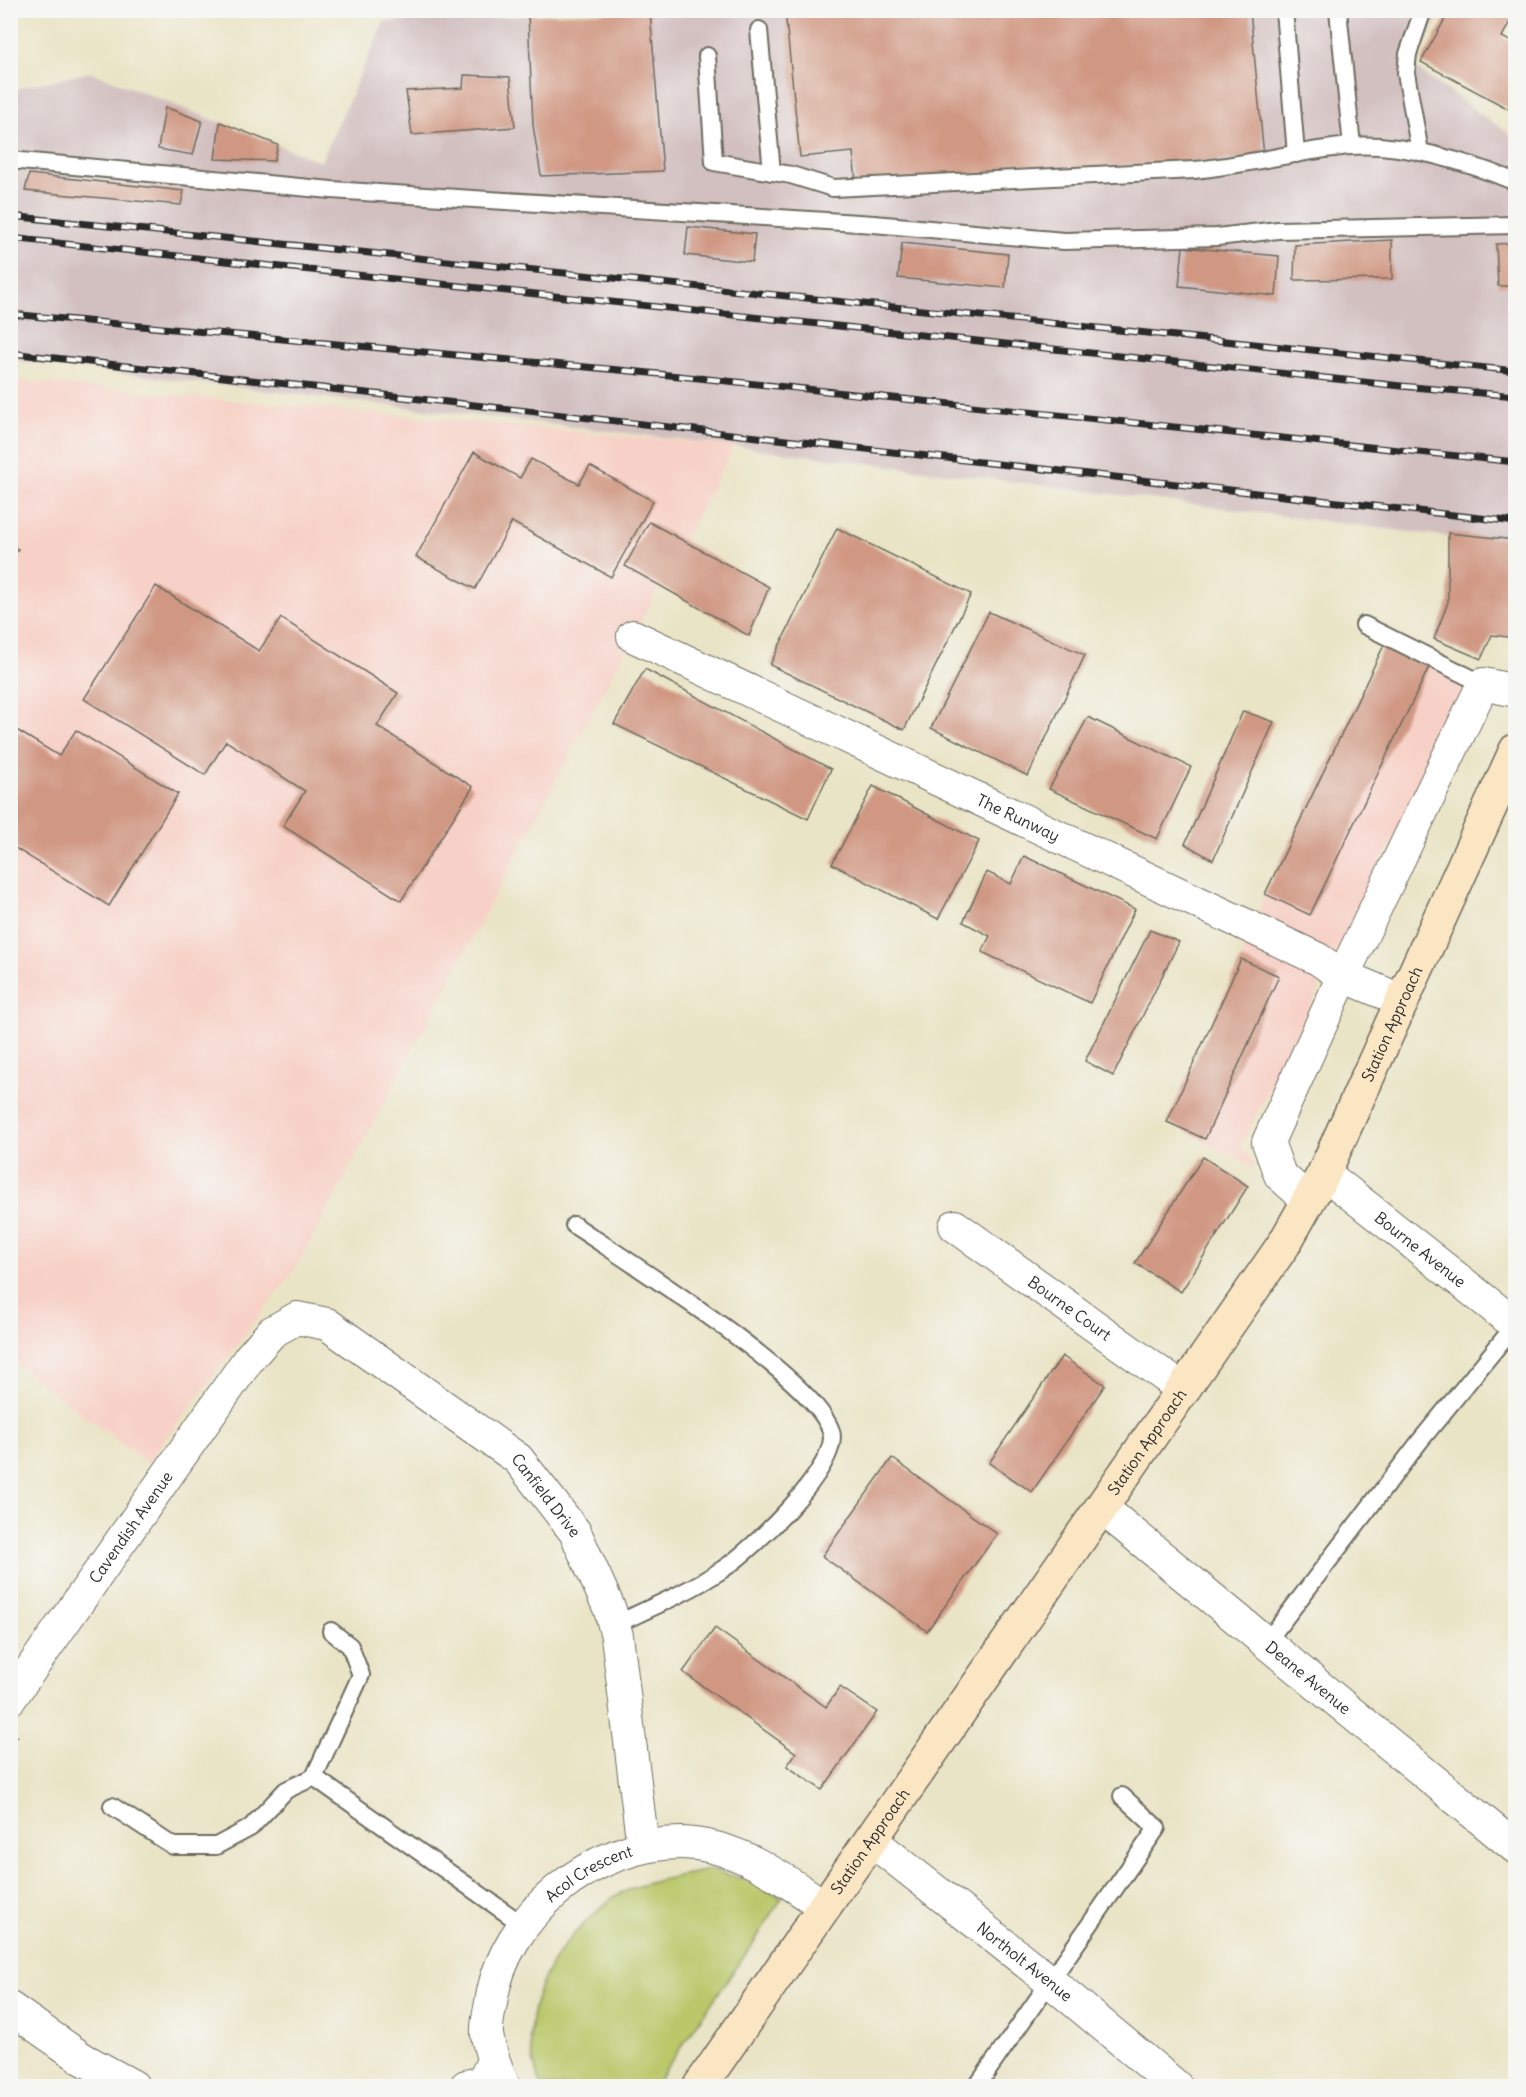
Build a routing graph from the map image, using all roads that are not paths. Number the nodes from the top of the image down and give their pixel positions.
1 (1284, 10) edge
2 (1338, 10) edge
3 (1423, 10) edge
4 (759, 30) dead end
5 (707, 56) dead end
6 (1352, 146) junction
7 (1420, 152) junction
8 (1296, 154) junction
9 (10, 160) edge
10 (772, 172) junction
11 (1515, 182) edge
12 (1515, 225) edge
13 (1364, 625) dead end
14 (633, 636) dead end
15 (1514, 679) edge
16 (1483, 684) junction
17 (1514, 757) edge
18 (1343, 976) junction
19 (1403, 1001) junction
20 (1316, 1186) junction
21 (574, 1225) dead end
22 (955, 1226) dead end
23 (1515, 1325) edge
24 (250, 1357) joint
25 (1184, 1390) junction
26 (1102, 1508) junction
27 (614, 1625) junction
28 (331, 1631) dead end
29 (1266, 1643) junction
30 (10, 1699) edge
31 (314, 1777) junction
32 (1122, 1796) dead end
33 (112, 1806) dead end
34 (871, 1840) junction
35 (643, 1847) junction
36 (1515, 1848) edge
37 (825, 1907) junction
38 (523, 1925) junction
39 (1051, 1982) junction
40 (10, 2008) edge
41 (499, 2074) edge
42 (133, 2086) edge
43 (466, 2086) edge
44 (700, 2086) edge
45 (977, 2086) edge
46 (1176, 2086) edge

1 - 8 lane
2 - 6 lane
3 - 7 lane
4 - 10 lane
5 - 10 lane
6 - 7 lane
6 - 8 lane
7 - 11 lane
8 - 10 lane
9 - 12 lane
13 - 16 lane
14 - 18 street, The Runway
15 - 16 street
16 - 18 street, Bourne Avenue
17 - 19 street, Station Approach
18 - 19 street, The Runway
18 - 20 street, Bourne Avenue
19 - 20 street, Station Approach
20 - 23 street, Bourne Avenue
20 - 25 street, Station Approach
21 - 27 lane
22 - 25 street, Bourne Court
23 - 29 lane
24 - 27 street, Canfield Drive
24 - 30 street, Cavendish Avenue
25 - 26 street, Station Approach
26 - 29 street, Deane Avenue
26 - 34 street, Station Approach
27 - 35 street, Canfield Drive
28 - 31 lane
29 - 36 street, Deane Avenue
31 - 33 lane
31 - 38 lane
32 - 39 lane
34 - 37 street, Station Approach
34 - 39 street, Northolt Avenue
35 - 37 street, Acol Crescent
35 - 38 street, Acol Crescent
37 - 44 street, Station Approach
38 - 41 street, Acol Crescent
39 - 45 lane
39 - 46 street, Northolt Avenue
40 - 42 street
41 - 43 street

